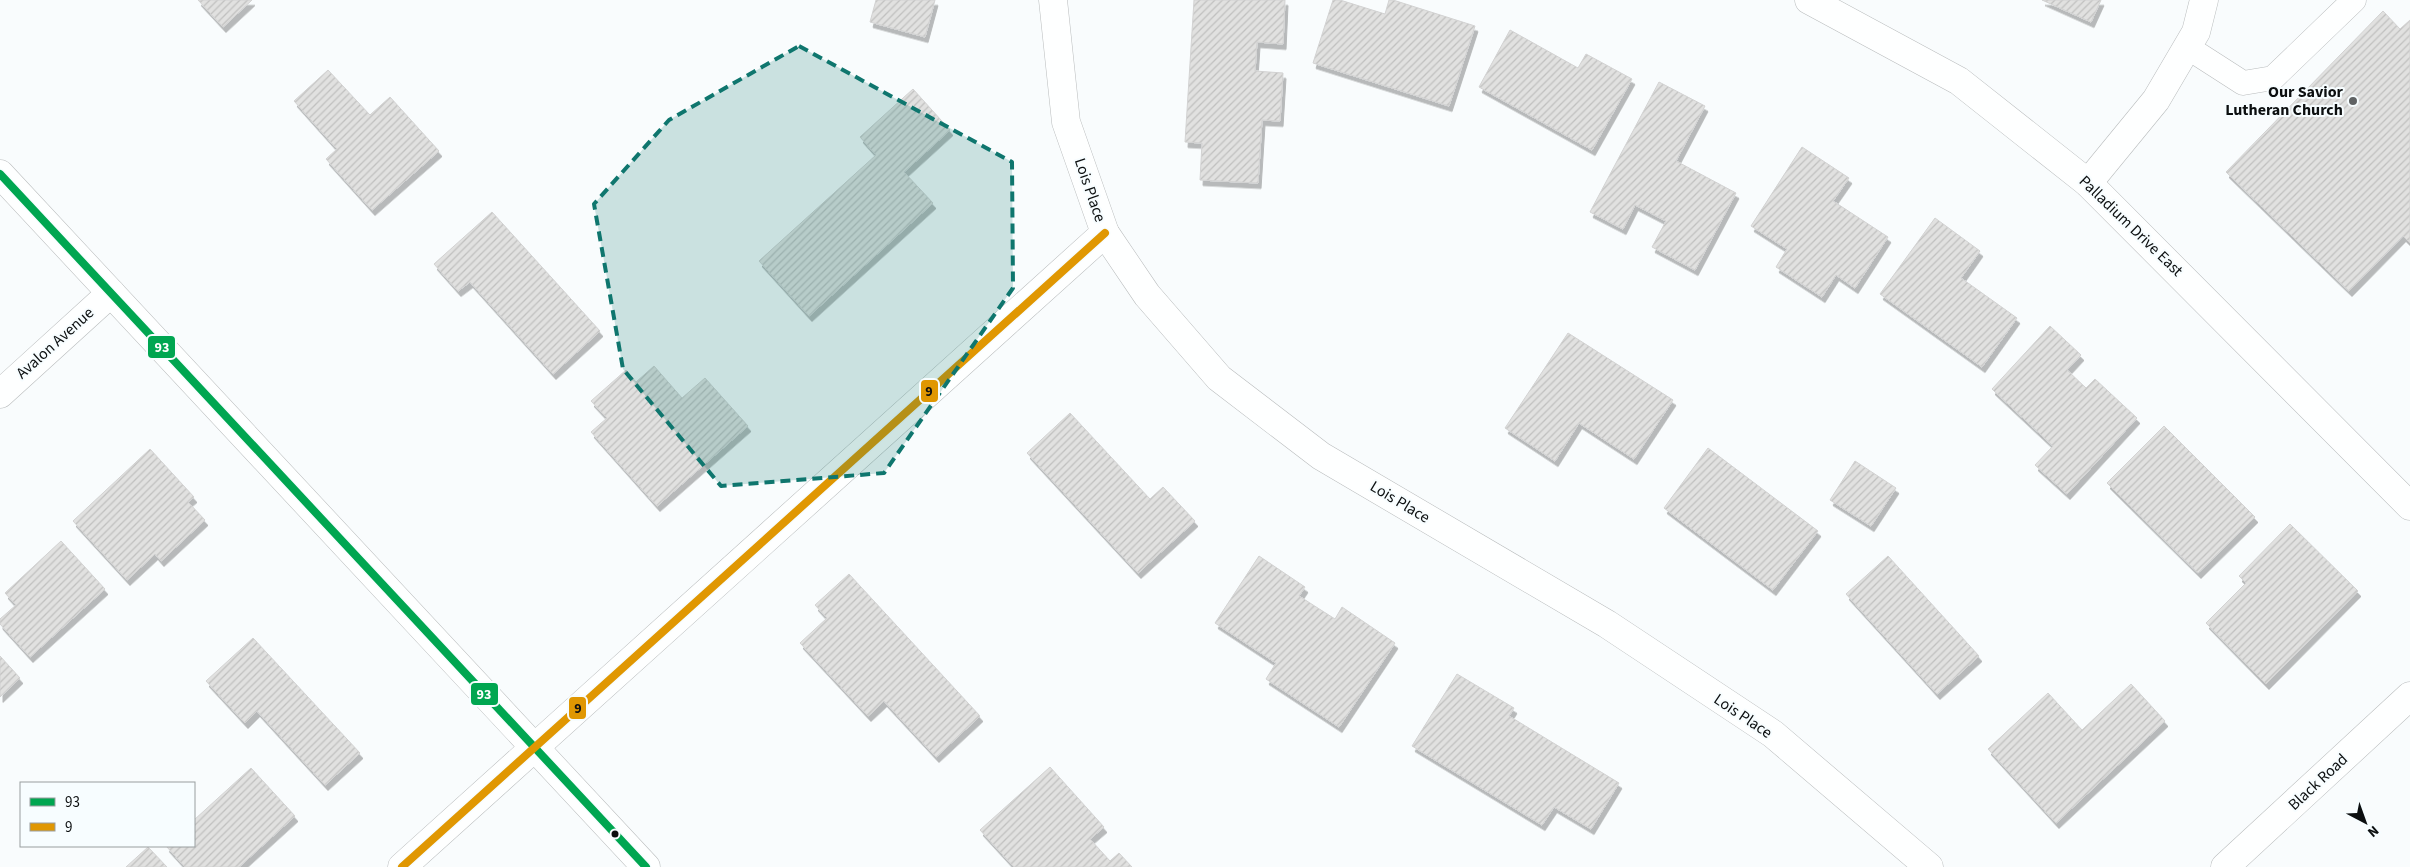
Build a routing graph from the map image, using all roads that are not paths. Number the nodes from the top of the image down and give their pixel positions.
1 (1053, 0) edge
2 (1810, 0) edge
3 (2204, 0) edge
4 (2354, 0) edge
5 (2187, 47) junction
6 (0, 174) edge
7 (2088, 183) junction
8 (1105, 233) junction
9 (111, 293) junction
10 (0, 394) edge
11 (2410, 506) edge
12 (2410, 696) edge
13 (534, 746) junction
14 (402, 867) edge
15 (646, 867) edge
16 (1929, 867) edge
17 (2226, 867) edge

1 - 8 street, Lois Place
2 - 7 street, Palladium Drive East
3 - 5 street
4 - 5 lane
5 - 7 street
6 - 9 street
7 - 11 street, Palladium Drive East
8 - 13 street
8 - 16 street, Lois Place
9 - 10 street, Avalon Avenue
9 - 13 street
12 - 17 street, Black Road
13 - 14 street
13 - 15 street

